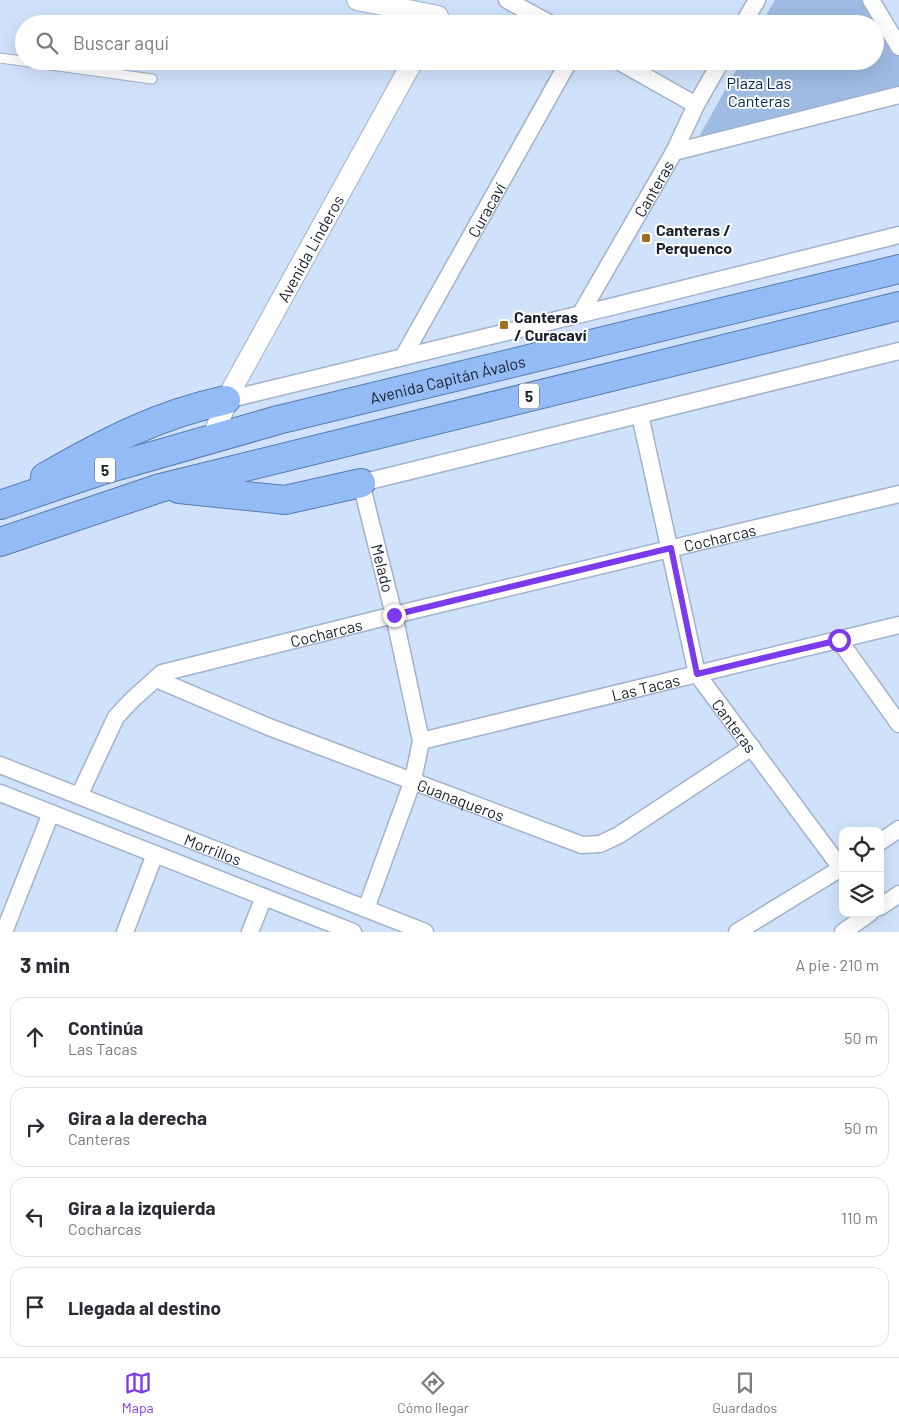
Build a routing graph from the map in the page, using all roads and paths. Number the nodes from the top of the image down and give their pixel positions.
1 (357, 0) edge
2 (507, 0) edge
3 (756, 0) edge
4 (871, 0) edge
5 (439, 13) edge
6 (534, 15) edge
7 (748, 15) edge
8 (880, 15) edge
9 (884, 22) edge
10 (899, 47) edge
11 (0, 58) edge
12 (15, 60) edge
13 (87, 70) edge
14 (407, 70) edge
15 (564, 70) edge
16 (634, 70) edge
17 (716, 70) edge
18 (152, 79) dead end
19 (899, 95) edge
20 (696, 105) junction
21 (674, 152) junction
22 (899, 236) edge
23 (899, 268) edge
24 (899, 306) edge
25 (580, 313) junction
26 (899, 351) edge
27 (403, 357) junction
28 (226, 400) junction
29 (640, 415) junction
30 (212, 438) junction
31 (361, 483) junction
32 (160, 488) junction
33 (899, 494) edge
34 (0, 503) edge
35 (0, 542) edge
36 (671, 548) junction
37 (394, 615) junction
38 (899, 626) edge
39 (839, 640) junction
40 (697, 674) junction
41 (156, 679) junction
42 (899, 724) edge
43 (421, 741) junction
44 (752, 747) junction
45 (0, 765) edge
46 (414, 780) junction
47 (0, 794) edge
48 (79, 796) junction
49 (51, 814) junction
50 (899, 829) edge
51 (884, 839) edge
52 (155, 854) junction
53 (839, 864) edge
54 (839, 870) edge
55 (899, 894) edge
56 (264, 897) junction
57 (884, 903) edge
58 (366, 909) junction
59 (864, 917) edge
60 (4, 932) edge
61 (125, 932) edge
62 (250, 932) edge
63 (353, 932) edge
64 (425, 932) edge
65 (737, 932) edge
66 (843, 932) edge

1 - 5 street
2 - 6 street
3 - 7 street
4 - 8 street
9 - 10 street
11 - 12 lane
13 - 18 lane
14 - 28 street, Avenida Linderos
15 - 27 street, Curacaví
16 - 20 street
17 - 20 street, Canteras
19 - 21 street
20 - 21 street, Canteras
21 - 25 street, Canteras
22 - 25 street, Avenida Capitán Ávalos
23 - 30 highway, Avenida Capitán Ávalos / 5
24 - 32 highway, 5
25 - 27 street, Avenida Capitán Ávalos
26 - 29 street
27 - 28 street, Avenida Capitán Ávalos
28 - 30 street, Avenida Linderos
28 - 34 highway
29 - 31 street
29 - 36 street, Canteras
30 - 32 highway
30 - 34 highway, Avenida Capitán Ávalos / 5
31 - 32 highway
31 - 37 street, Melado
32 - 35 highway, 5
33 - 36 street, Cocharcas
36 - 37 street, Cocharcas
36 - 40 street, Canteras
37 - 41 street, Cocharcas
37 - 43 street, Melado
38 - 39 street, Las Tacas
39 - 40 street, Las Tacas
39 - 42 street
40 - 43 street, Las Tacas
40 - 44 street, Canteras
41 - 46 street, Guanaqueros
41 - 48 street, Cocharcas
43 - 46 street
44 - 46 street, Guanaqueros
44 - 53 street, Canteras
45 - 48 street, Morrillos
46 - 58 street
47 - 49 street, Morrillos
48 - 58 street, Morrillos
49 - 52 street, Morrillos
49 - 60 street
50 - 51 street
52 - 56 street, Morrillos
52 - 61 street
54 - 65 street
55 - 57 street
56 - 62 street
56 - 63 street, Morrillos
58 - 64 street, Morrillos
59 - 66 street

